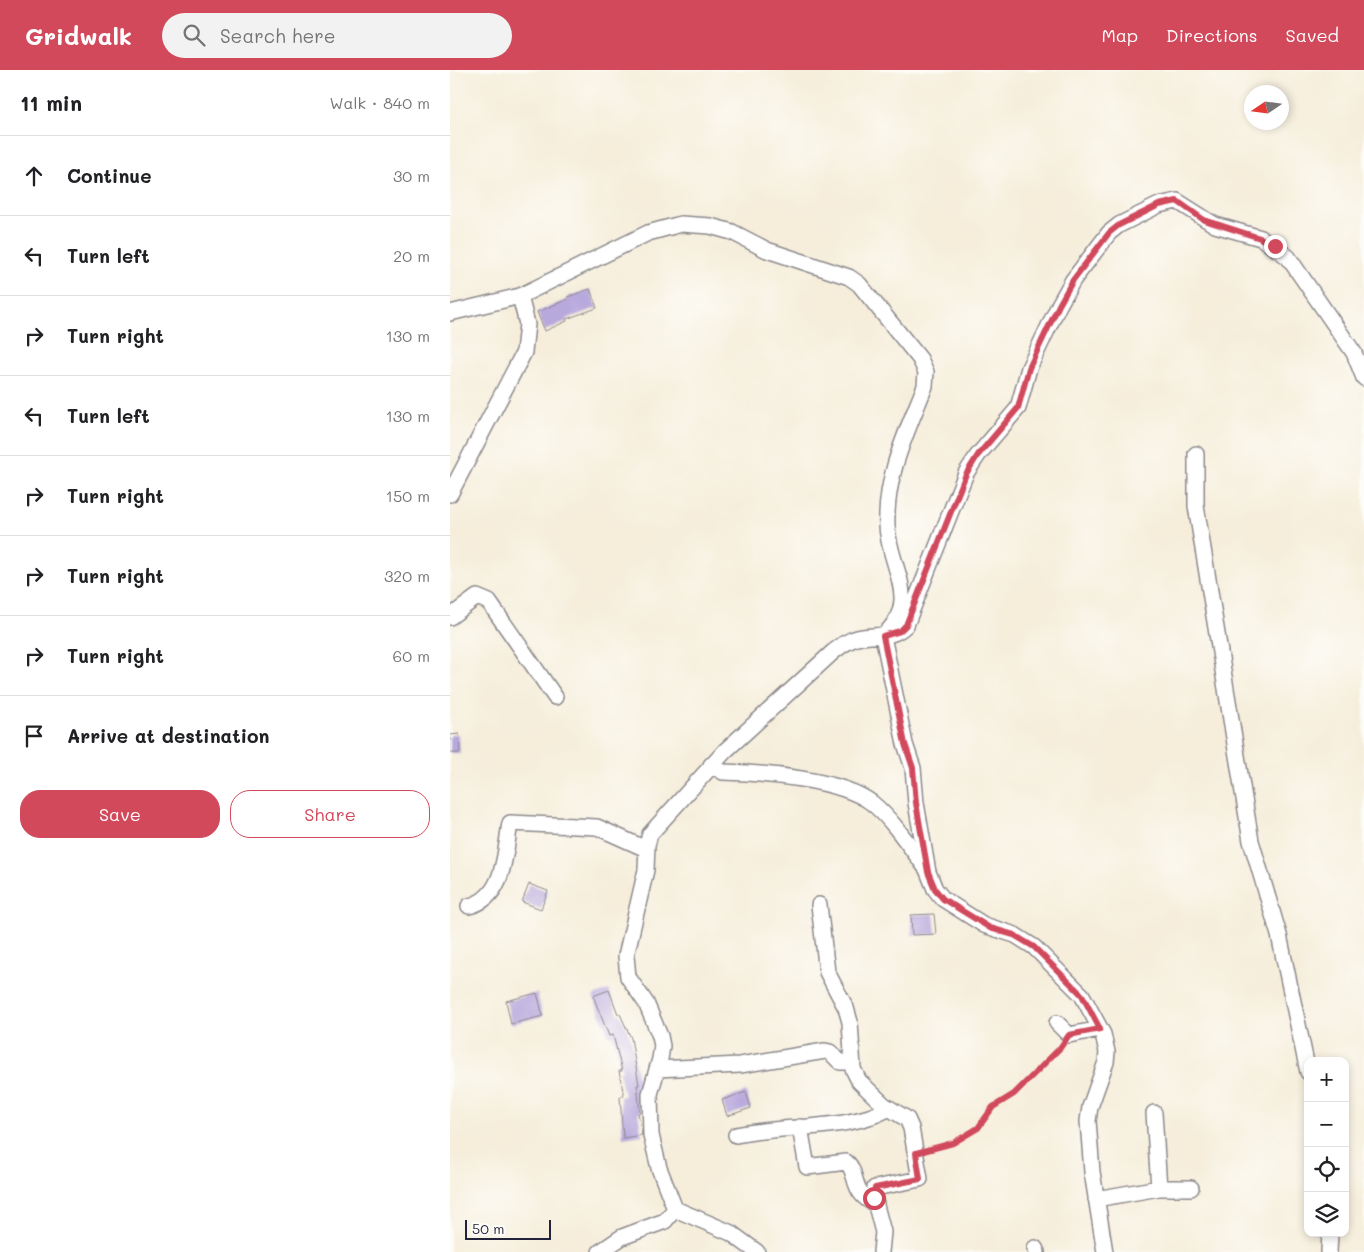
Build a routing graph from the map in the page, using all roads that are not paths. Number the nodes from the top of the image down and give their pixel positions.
1 (520, 296) junction
2 (450, 313) edge
3 (1364, 378) edge
4 (1196, 454) dead end
5 (450, 494) edge
6 (450, 618) edge
7 (883, 636) junction
8 (555, 697) dead end
9 (711, 765) junction
10 (646, 849) junction
11 (928, 872) junction
12 (469, 906) dead end
13 (819, 906) dead end
14 (1057, 1023) dead end
15 (1100, 1029) junction
16 (1305, 1057) edge
17 (851, 1061) junction
18 (657, 1069) junction
19 (889, 1108) junction
20 (1154, 1113) dead end
21 (800, 1127) junction
22 (736, 1135) dead end
23 (1159, 1188) junction
24 (1191, 1188) dead end
25 (1096, 1199) junction
26 (876, 1204) junction
27 (676, 1209) junction
28 (1330, 1237) edge
29 (600, 1252) edge
30 (757, 1252) edge
31 (881, 1252) edge
32 (1105, 1252) edge
33 (1328, 1252) edge

1 - 2 street
1 - 5 street
1 - 7 street
3 - 7 street
4 - 16 street
6 - 8 street
7 - 9 street
7 - 11 street
9 - 10 street
9 - 11 street
10 - 12 street
10 - 18 street
11 - 15 street
13 - 17 street
14 - 15 street
15 - 25 street
17 - 18 street
17 - 19 street
18 - 27 street
19 - 21 street
19 - 26 street
20 - 23 street
21 - 22 street
21 - 26 street
23 - 24 street
23 - 25 street
25 - 32 street
26 - 31 street
27 - 29 street
27 - 30 street
28 - 33 street

